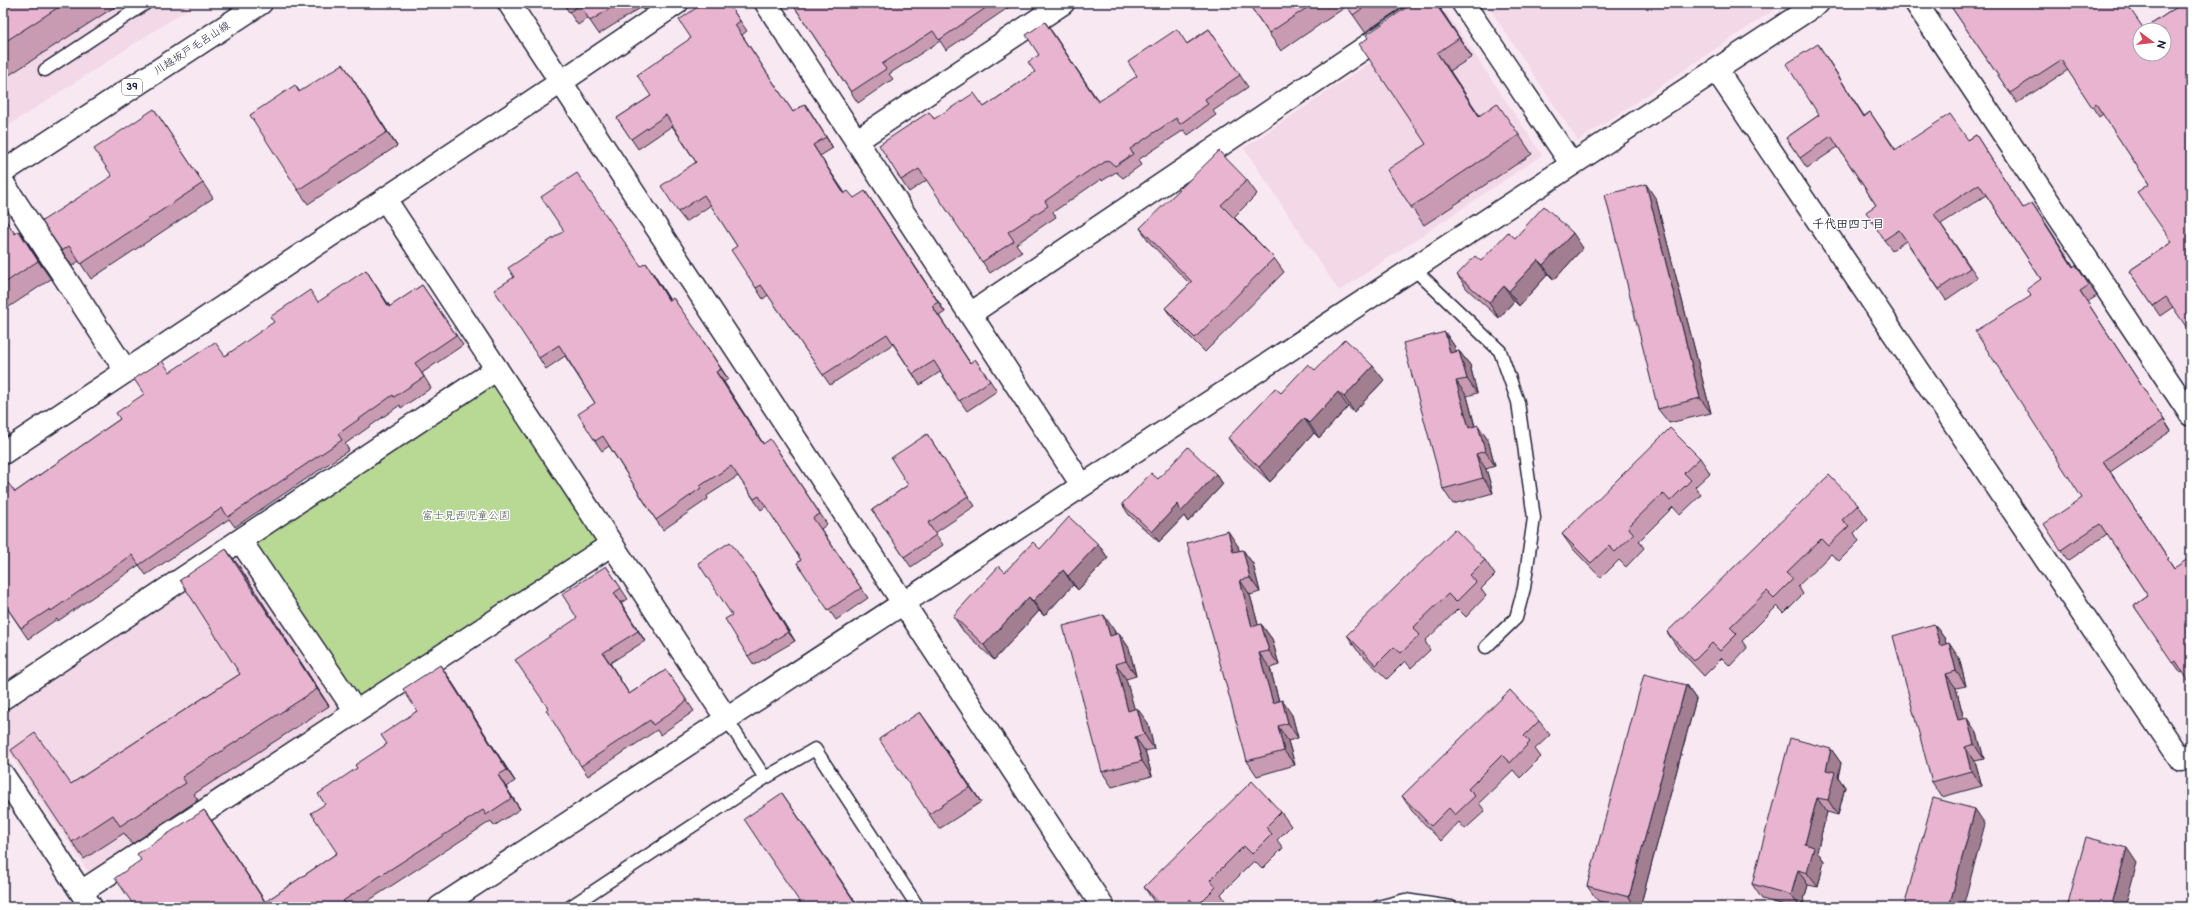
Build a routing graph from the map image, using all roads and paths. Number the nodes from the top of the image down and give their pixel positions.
1 (146, 3) edge
2 (261, 3) edge
3 (509, 3) edge
4 (677, 3) edge
5 (766, 3) edge
6 (1063, 3) edge
7 (1431, 3) edge
8 (1463, 3) edge
9 (1818, 3) edge
10 (1916, 3) edge
11 (45, 70) dead end
12 (1717, 71) junction
13 (561, 82) junction
14 (856, 141) junction
15 (1571, 163) junction
16 (3, 172) edge
17 (3, 183) edge
18 (385, 199) junction
19 (1413, 268) junction
20 (970, 314) junction
21 (497, 369) junction
22 (126, 371) junction
23 (2191, 415) edge
24 (3, 453) edge
25 (1082, 485) junction
26 (240, 540) junction
27 (612, 544) junction
28 (904, 603) junction
29 (1486, 647) dead end
30 (3, 698) edge
31 (356, 712) junction
32 (726, 718) junction
33 (2191, 754) edge
34 (3, 775) edge
35 (764, 778) junction
36 (86, 899) edge
37 (440, 907) edge
38 (570, 907) edge
39 (918, 907) edge
40 (1103, 907) edge
41 (1378, 907) edge
42 (1451, 907) edge

1 - 11 lane
2 - 16 street, 川越坂戸毛呂山線 / 39
3 - 13 street
4 - 13 street
5 - 14 street
6 - 14 street
7 - 20 street
8 - 15 street
9 - 12 street
10 - 23 street
12 - 15 street
12 - 33 street
13 - 18 street
13 - 28 street
14 - 20 street
15 - 19 street
17 - 22 street
18 - 21 street
18 - 22 street
19 - 25 street
19 - 29 lane
20 - 25 street
21 - 26 street
21 - 27 street
22 - 24 street
25 - 28 street
26 - 30 street
26 - 31 street
27 - 31 street
27 - 32 street
28 - 32 street
28 - 40 street
31 - 36 street
32 - 35 lane
32 - 37 street
34 - 36 street
35 - 38 lane
35 - 39 lane
41 - 42 lane

